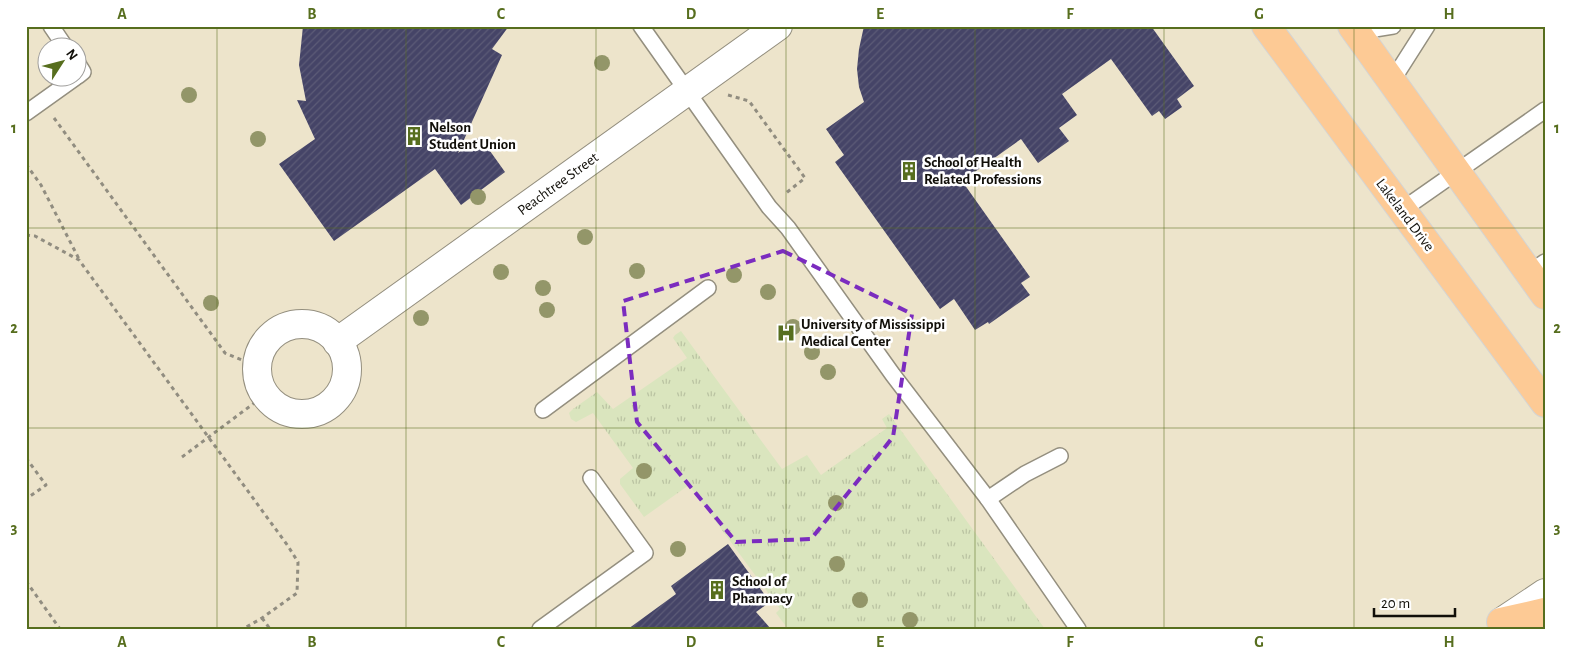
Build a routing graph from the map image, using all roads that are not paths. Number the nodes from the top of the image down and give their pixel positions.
1 (51, 26) edge
2 (641, 26) edge
3 (778, 26) edge
4 (1266, 26) edge
5 (1393, 26) edge
6 (1427, 26) edge
7 (1354, 29) edge
8 (59, 38) edge
9 (1392, 81) junction
10 (61, 88) edge
11 (694, 102) junction
12 (1545, 110) edge
13 (26, 113) edge
14 (1456, 172) junction
15 (1402, 210) junction
16 (1537, 268) edge
17 (708, 288) dead end
18 (1545, 295) edge
19 (338, 342) junction
20 (1545, 403) edge
21 (542, 410) dead end
22 (1060, 456) dead end
23 (591, 478) dead end
24 (988, 499) junction
25 (1545, 593) edge
26 (1545, 612) edge
27 (1496, 625) edge
28 (540, 629) edge
29 (1078, 629) edge

1 - 8 lane
2 - 11 lane
3 - 11 street, Peachtree Street
4 - 15 main road, Lakeland Drive
5 - 7 lane
6 - 9 lane
7 - 9 main road
9 - 14 main road
10 - 13 lane
11 - 19 street, Peachtree Street
11 - 24 lane
12 - 14 lane
14 - 15 lane
14 - 16 main road
15 - 20 main road, Lakeland Drive
16 - 18 main road
17 - 21 lane
19 - 19 street
22 - 24 lane
23 - 28 lane
24 - 29 lane
25 - 27 street
26 - 27 main road

